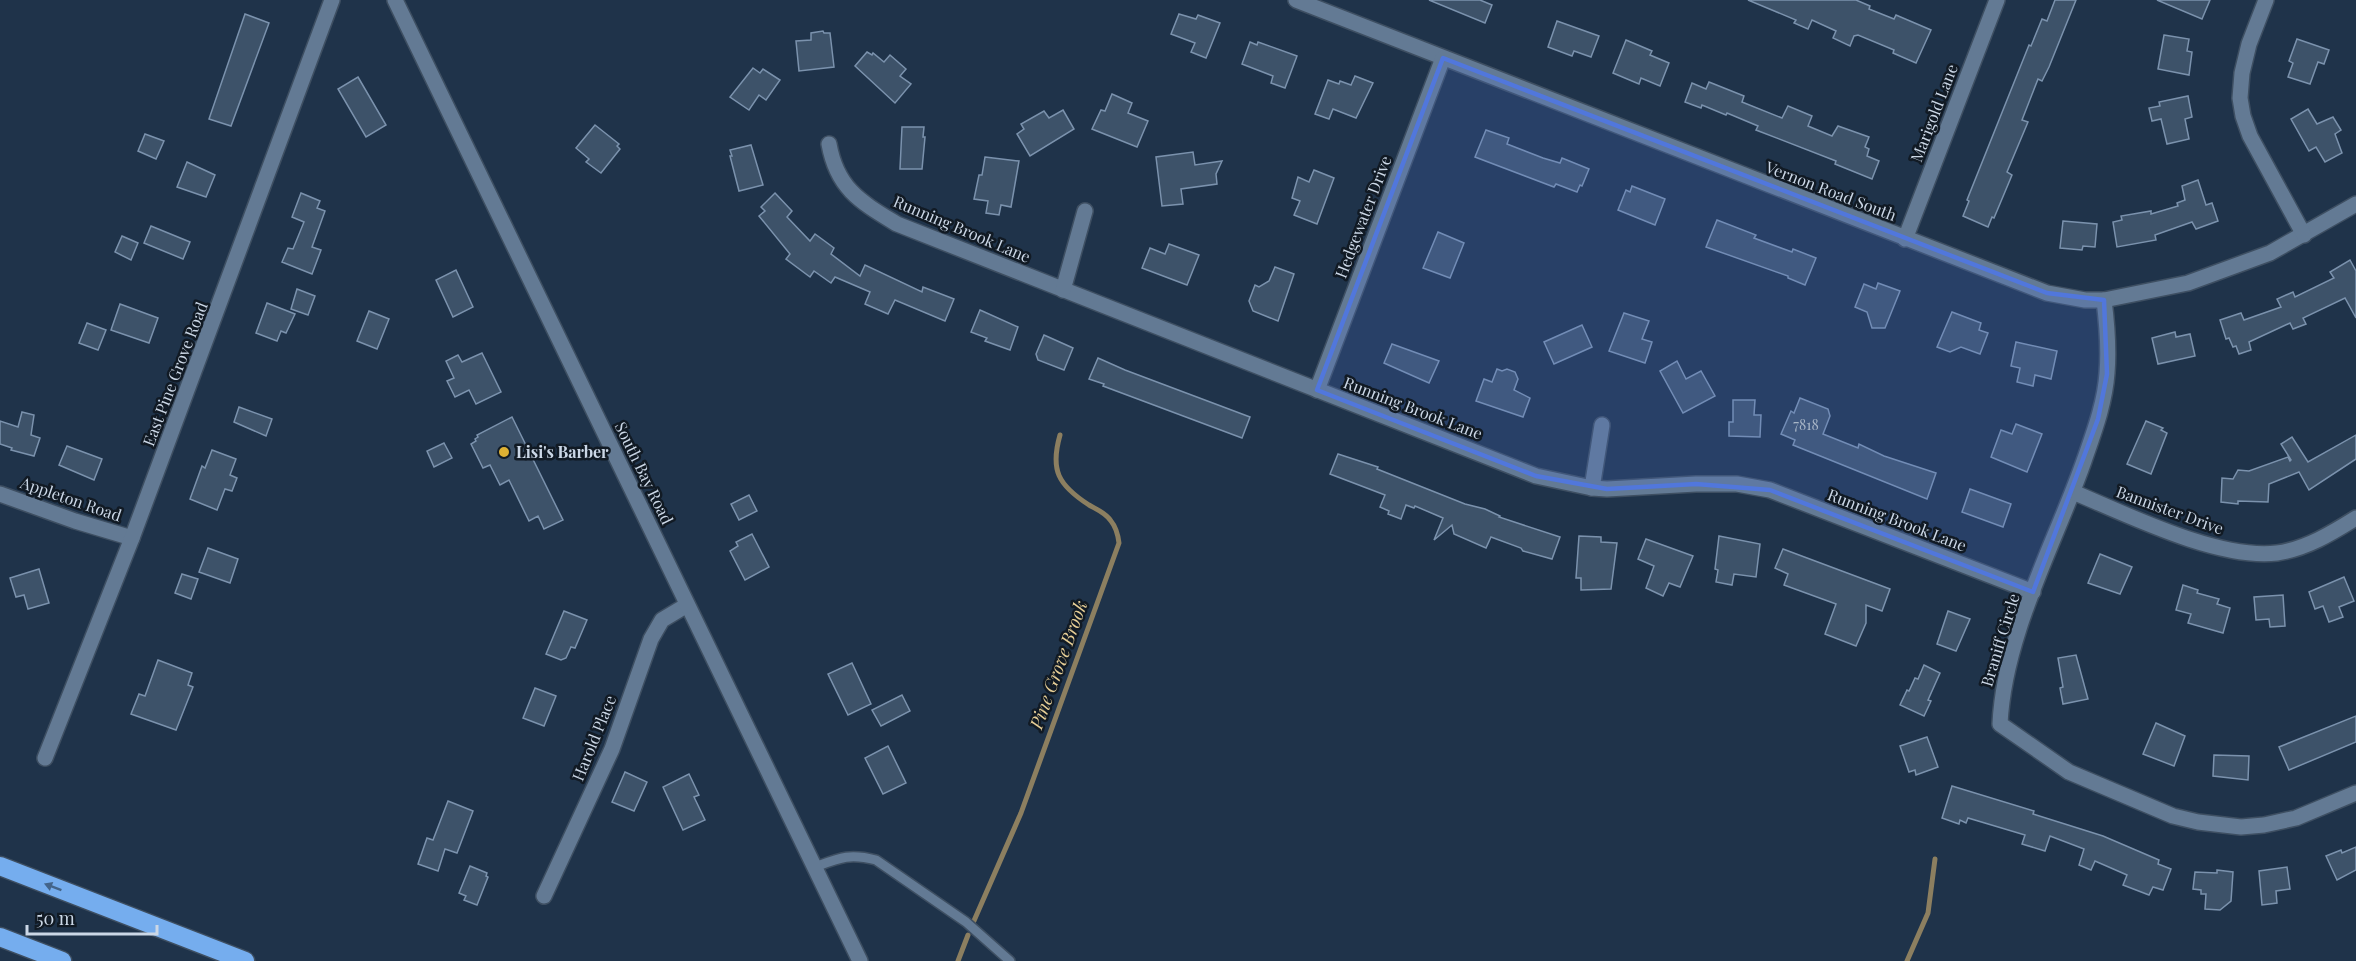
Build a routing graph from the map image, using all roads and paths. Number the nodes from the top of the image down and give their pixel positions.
1 (332, 0) edge
2 (395, 0) edge
3 (1296, 0) edge
4 (2266, 0) edge
5 (1994, 1) edge
6 (1443, 58) junction
7 (829, 144) dead end
8 (2356, 204) edge
9 (1085, 212) dead end
10 (2304, 235) junction
11 (1905, 239) junction
12 (1063, 290) junction
13 (2104, 300) junction
14 (1317, 390) junction
15 (1602, 425) dead end
16 (1592, 488) junction
17 (2073, 492) junction
18 (0, 494) edge
19 (2356, 518) edge
20 (132, 538) junction
21 (2033, 592) junction
22 (687, 605) junction
23 (45, 758) dead end
24 (2356, 793) edge
25 (0, 866) edge
26 (815, 867) junction
27 (544, 896) dead end
28 (0, 937) edge
29 (62, 961) edge
30 (245, 961) edge
31 (860, 961) edge
32 (1010, 961) edge

1 - 20 street, East Pine Grove Road
2 - 22 street, South Bay Road
3 - 6 street, Vernon Road South
4 - 10 street
5 - 11 street, Marigold Lane
6 - 11 street, Vernon Road South
6 - 14 street, Hedgewater Drive
7 - 12 street, Running Brook Lane
8 - 10 street, Vernon Road South
9 - 12 street
10 - 13 street, Vernon Road South
11 - 13 street, Vernon Road South
12 - 14 street, Running Brook Lane
13 - 17 street, Braniff Circle
14 - 16 street, Running Brook Lane
15 - 16 street
16 - 21 street, Running Brook Lane
17 - 19 street, Bannister Drive
17 - 21 street, Braniff Circle
18 - 20 street, Appleton Road
20 - 23 street, East Pine Grove Road
21 - 24 street, Braniff Circle
22 - 26 street, South Bay Road
22 - 27 street, Harold Place
30 -> 25 highway
26 - 31 street, South Bay Road
26 - 32 lane
28 - 29 highway

